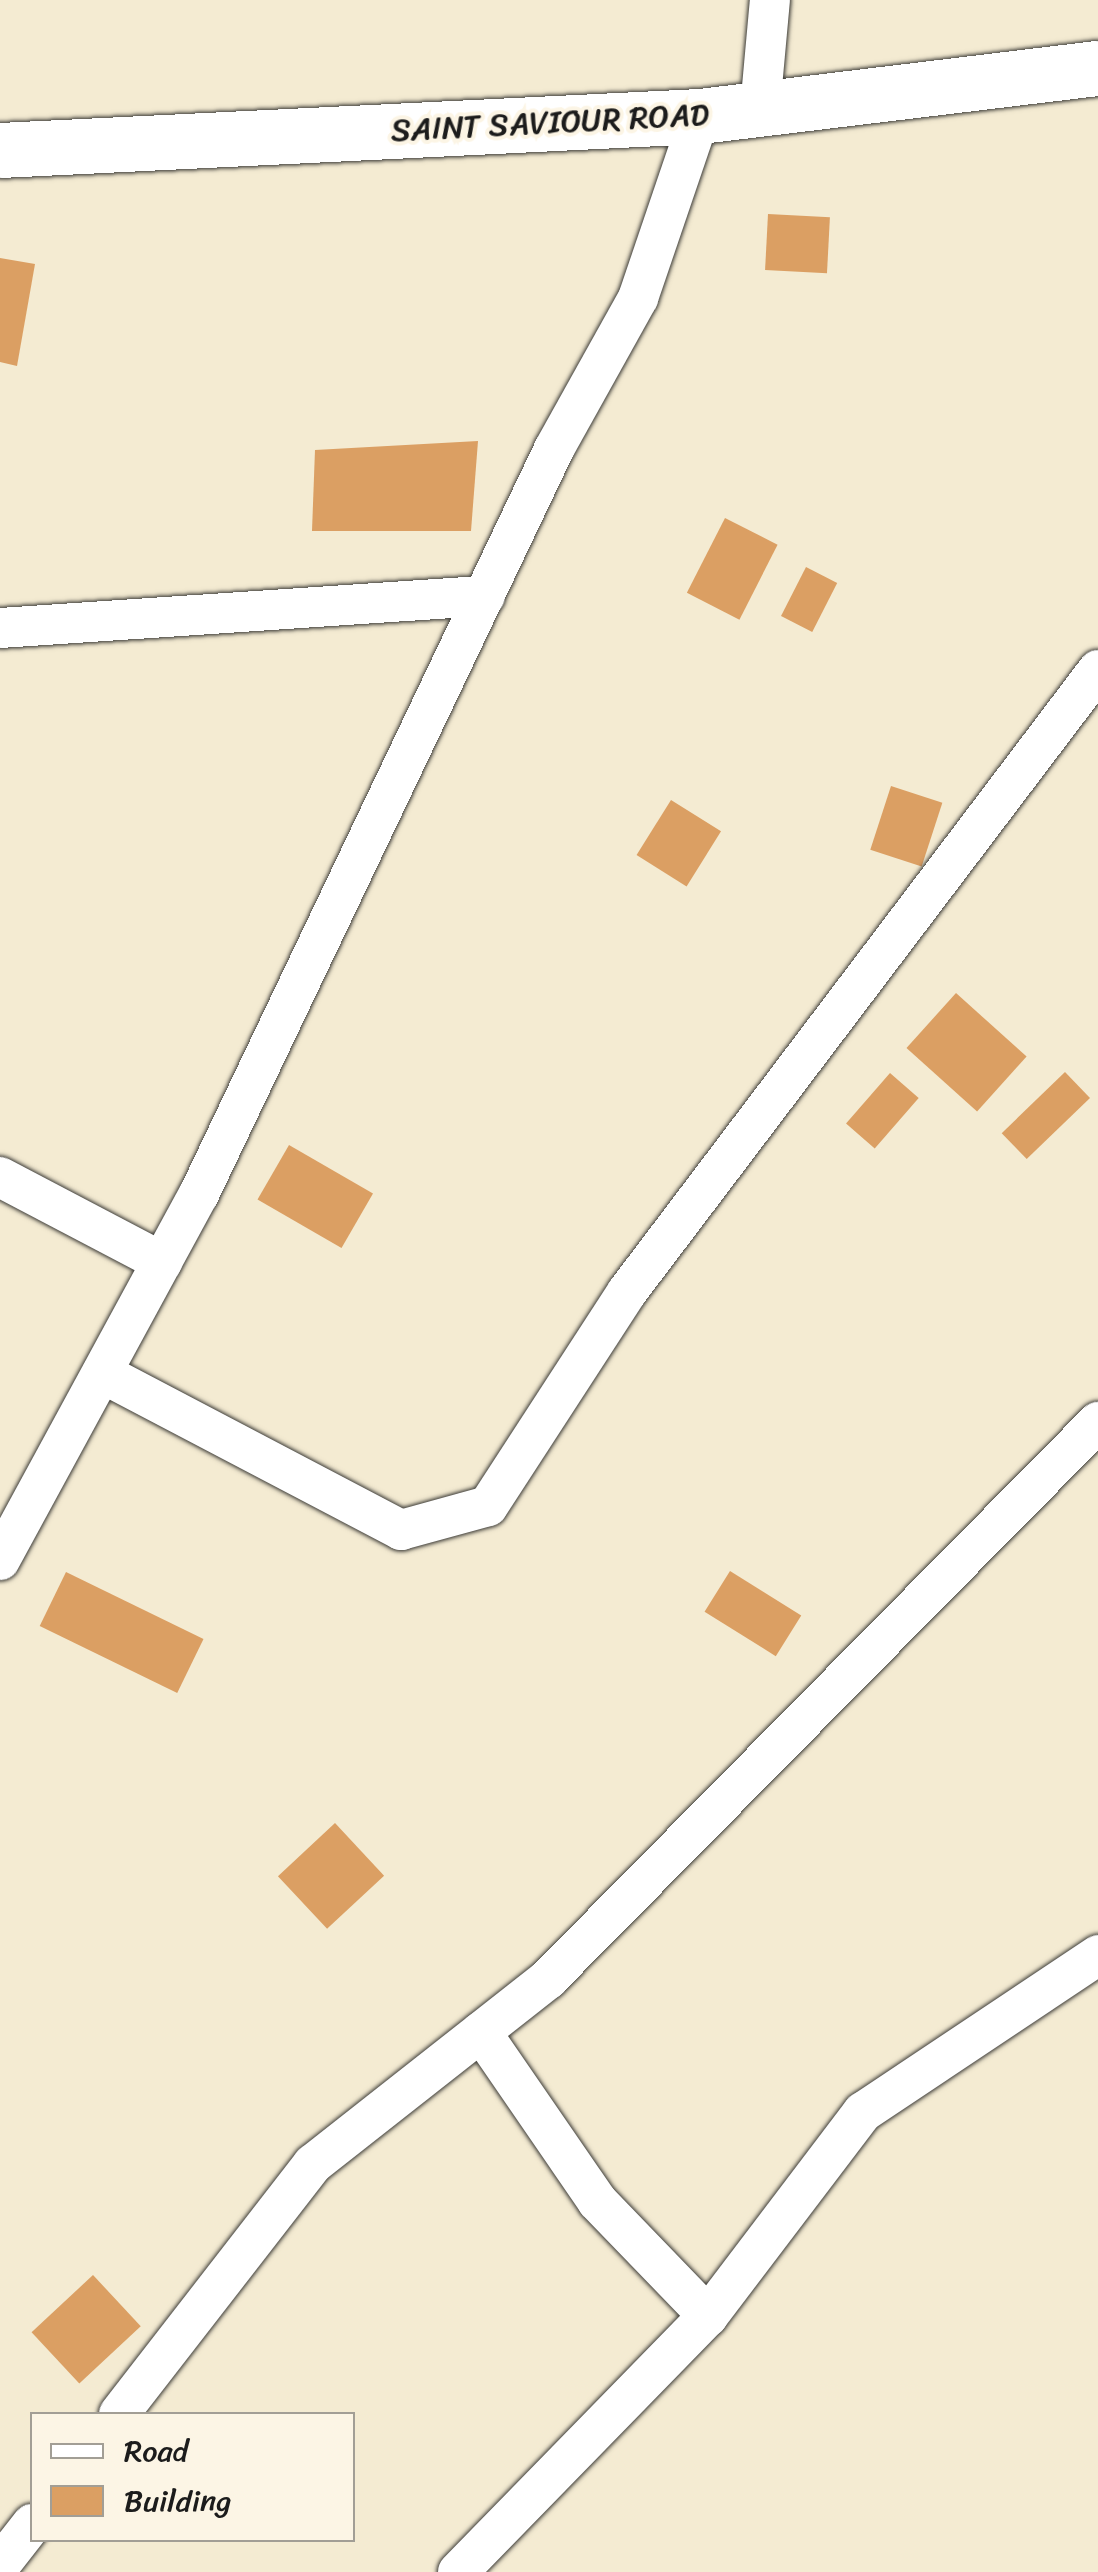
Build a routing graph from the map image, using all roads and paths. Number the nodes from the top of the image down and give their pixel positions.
1 (770, 0) edge
2 (1098, 68) edge
3 (760, 109) junction
4 (700, 116) junction
5 (0, 150) edge
6 (484, 596) junction
7 (0, 628) edge
8 (1098, 670) edge
9 (0, 1177) edge
10 (162, 1262) junction
11 (102, 1373) junction
12 (1098, 1422) edge
13 (0, 1560) edge
14 (1098, 1955) edge
15 (481, 2032) junction
16 (708, 2316) junction
17 (120, 2412) edge
18 (30, 2527) edge
19 (0, 2566) edge
20 (458, 2572) edge

1 - 3 street
2 - 3 street, SAINT SAVIOUR ROAD
3 - 4 street, SAINT SAVIOUR ROAD
4 - 5 street, SAINT SAVIOUR ROAD
4 - 6 street
6 - 7 street
6 - 10 street
8 - 11 street
9 - 10 street
10 - 11 street
11 - 13 street
12 - 15 street
14 - 16 street
15 - 16 street
15 - 17 street
16 - 20 street
18 - 19 street

